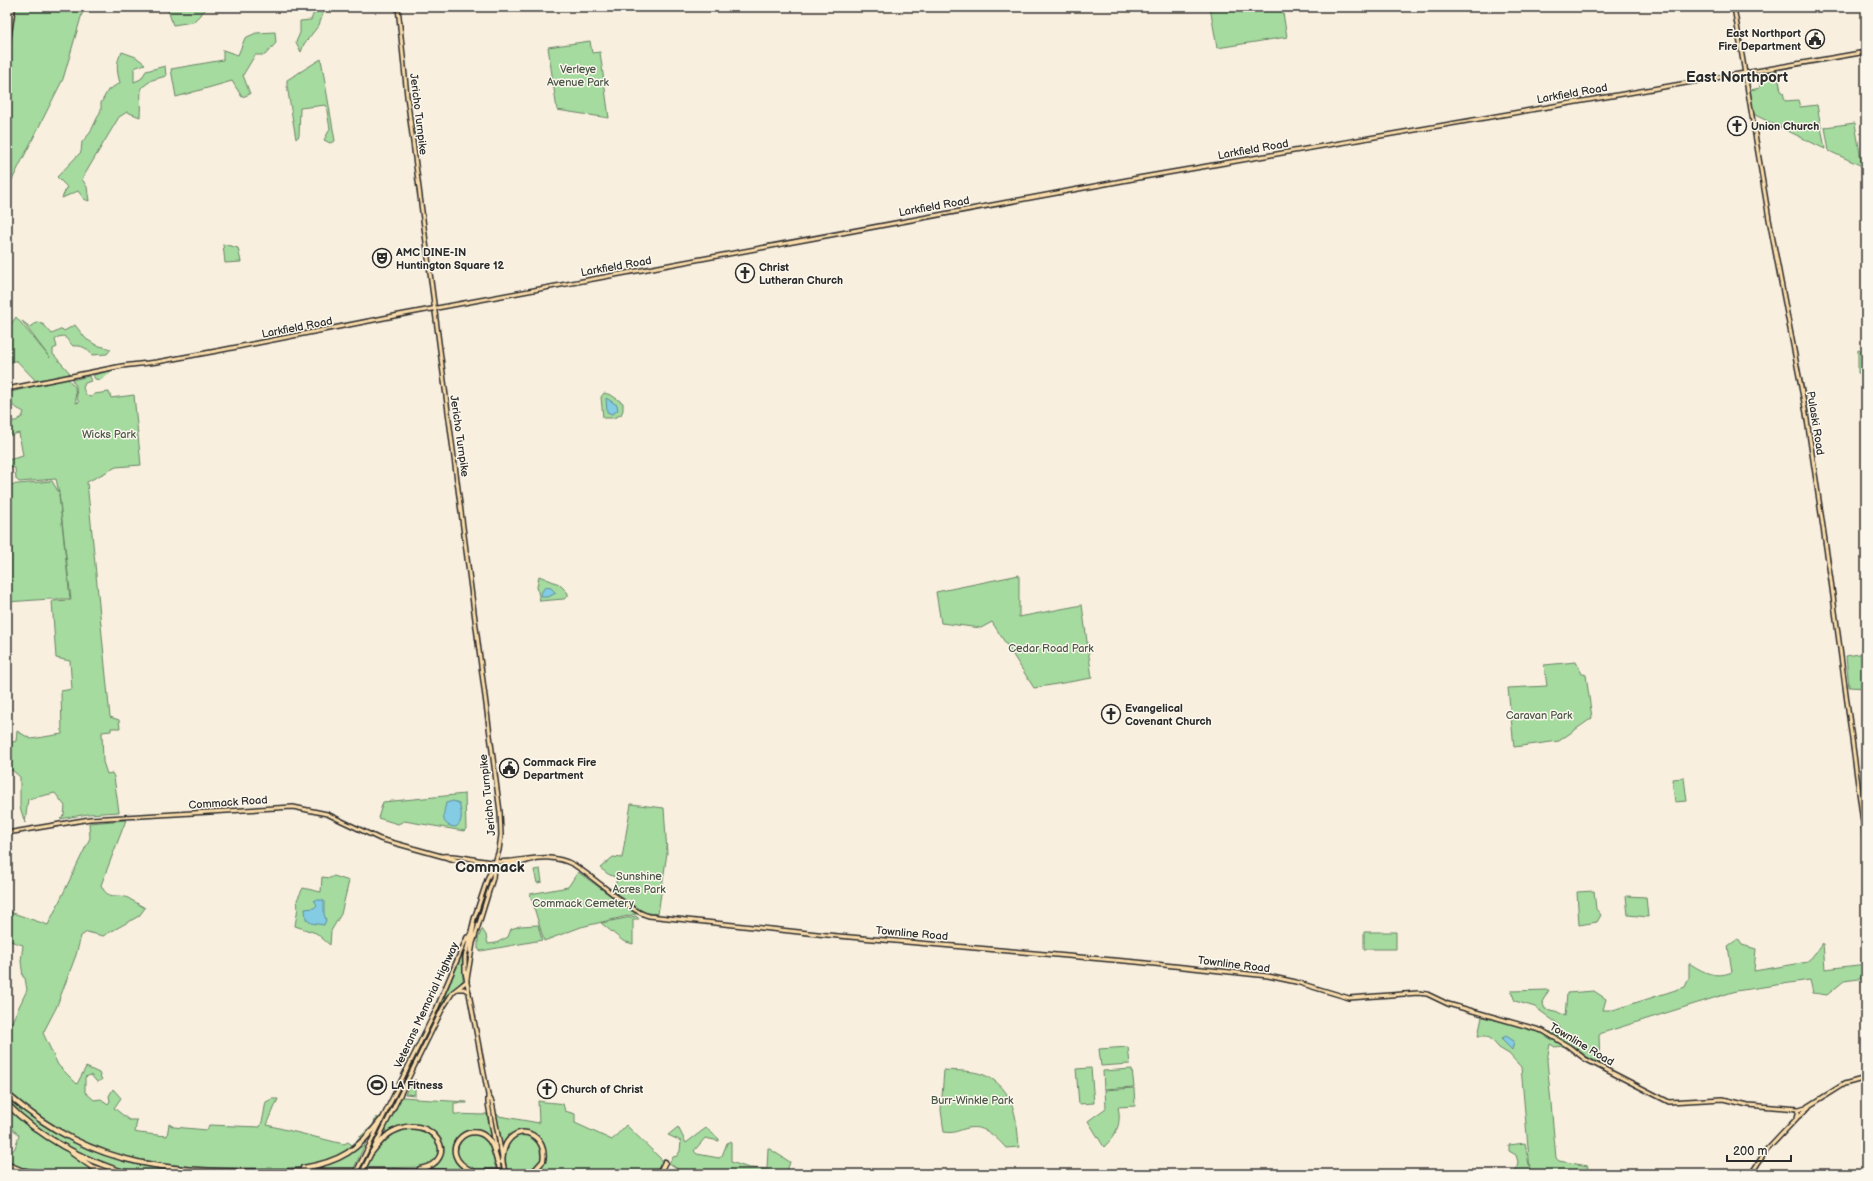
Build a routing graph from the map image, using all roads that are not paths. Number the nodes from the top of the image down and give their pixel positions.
1 (14, 7) edge
2 (398, 7) edge
3 (1734, 7) edge
4 (7, 47) edge
5 (1866, 52) edge
6 (1745, 73) junction
7 (434, 309) junction
8 (7, 389) edge
9 (7, 832) edge
10 (1866, 845) edge
11 (537, 858) joint
12 (495, 864) junction
13 (479, 905) junction
14 (484, 907) junction
15 (477, 910) junction
16 (480, 916) junction
17 (473, 922) junction
18 (478, 923) junction
19 (471, 930) junction
20 (470, 955) junction
21 (467, 981) junction
22 (456, 989) junction
23 (469, 992) junction
24 (1866, 1078) edge
25 (7, 1094) edge
26 (7, 1104) edge
27 (1809, 1106) junction
28 (1798, 1110) junction
29 (1797, 1118) junction
30 (381, 1120) junction
31 (59, 1144) junction
32 (372, 1152) junction
33 (500, 1163) junction
34 (7, 1164) edge
35 (407, 1170) junction
36 (290, 1171) junction
37 (474, 1172) junction
38 (48, 1174) edge
39 (113, 1174) edge
40 (130, 1174) edge
41 (326, 1174) edge
42 (355, 1174) edge
43 (361, 1174) edge
44 (387, 1174) edge
45 (500, 1174) edge
46 (505, 1174) edge
47 (514, 1174) edge
48 (520, 1174) edge
49 (659, 1174) edge
50 (663, 1174) edge
51 (1751, 1174) edge

1 - 4 highway
2 - 7 main road, Jericho Turnpike
3 - 6 main road, Pulaski Road
5 - 6 main road, Larkfield Road
6 - 7 main road, Larkfield Road
6 - 10 main road, Pulaski Road
7 - 8 main road, Larkfield Road
7 - 12 main road, Jericho Turnpike
9 - 12 main road, Commack Road
11 - 12 main road, Commack Road
11 - 28 main road, Townline Road
12 - 13 main road, Jericho Turnpike
12 - 14 main road, Jericho Turnpike
13 - 14 main road
13 - 15 main road, Jericho Turnpike
13 - 16 main road
14 - 16 main road, Jericho Turnpike
15 - 17 main road, Jericho Turnpike
15 - 18 main road
16 - 18 main road, Jericho Turnpike
17 - 19 main road, Jericho Turnpike
17 - 20 main road
18 - 20 main road, Jericho Turnpike
19 - 21 main road, Jericho Turnpike
19 - 30 main road, Veterans Memorial Highway
20 - 21 main road, Jericho Turnpike
21 - 22 main road, Veterans Memorial Highway
21 - 23 main road, Jericho Turnpike
22 - 23 main road
22 - 32 main road, Veterans Memorial Highway
23 - 33 main road, Jericho Turnpike
24 - 27 main road, Townline Road
25 - 36 highway
26 - 31 highway
27 - 28 main road, Townline Road
27 - 29 main road
28 - 29 main road
29 - 51 main road
30 - 36 highway
30 - 42 main road, Veterans Memorial Highway, bridge
31 - 39 highway
31 - 40 highway
32 - 35 highway
32 - 43 main road, Veterans Memorial Highway, bridge
33 - 37 highway
33 - 45 main road, Jericho Turnpike
33 - 46 main road, Jericho Turnpike
33 - 48 highway
34 - 38 main road
35 - 36 highway
35 - 37 highway
37 - 47 highway, bridge
41 - 44 highway
47 - 48 highway
49 - 50 highway

